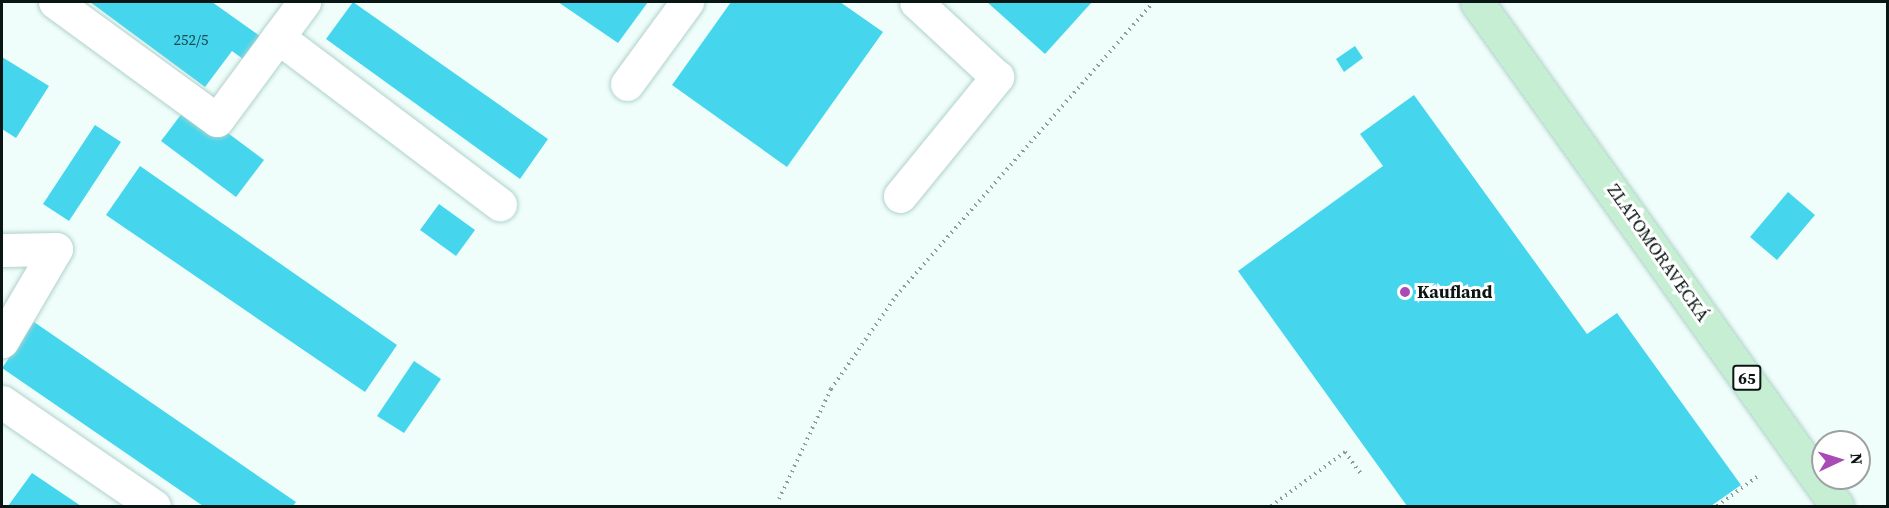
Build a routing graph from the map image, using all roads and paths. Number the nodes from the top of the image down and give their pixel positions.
1 (56, 2) edge
2 (304, 2) edge
3 (687, 2) edge
4 (915, 2) edge
5 (1153, 2) edge
6 (1477, 2) edge
7 (278, 37) junction
8 (627, 84) dead end
9 (900, 196) dead end
10 (500, 204) dead end
11 (2, 250) edge
12 (2, 342) edge
13 (2, 402) edge
14 (1362, 475) dead end
15 (1758, 476) dead end
16 (779, 499) dead end
17 (153, 507) edge
18 (1271, 507) edge
19 (1717, 507) edge
20 (1837, 507) edge

1 - 7 lane
2 - 7 lane
3 - 8 lane
4 - 9 lane
5 - 16 path
6 - 20 main road, ZLATOMORAVECKÁ / 65
7 - 10 lane
11 - 12 lane
13 - 17 lane
14 - 18 path
15 - 19 path

